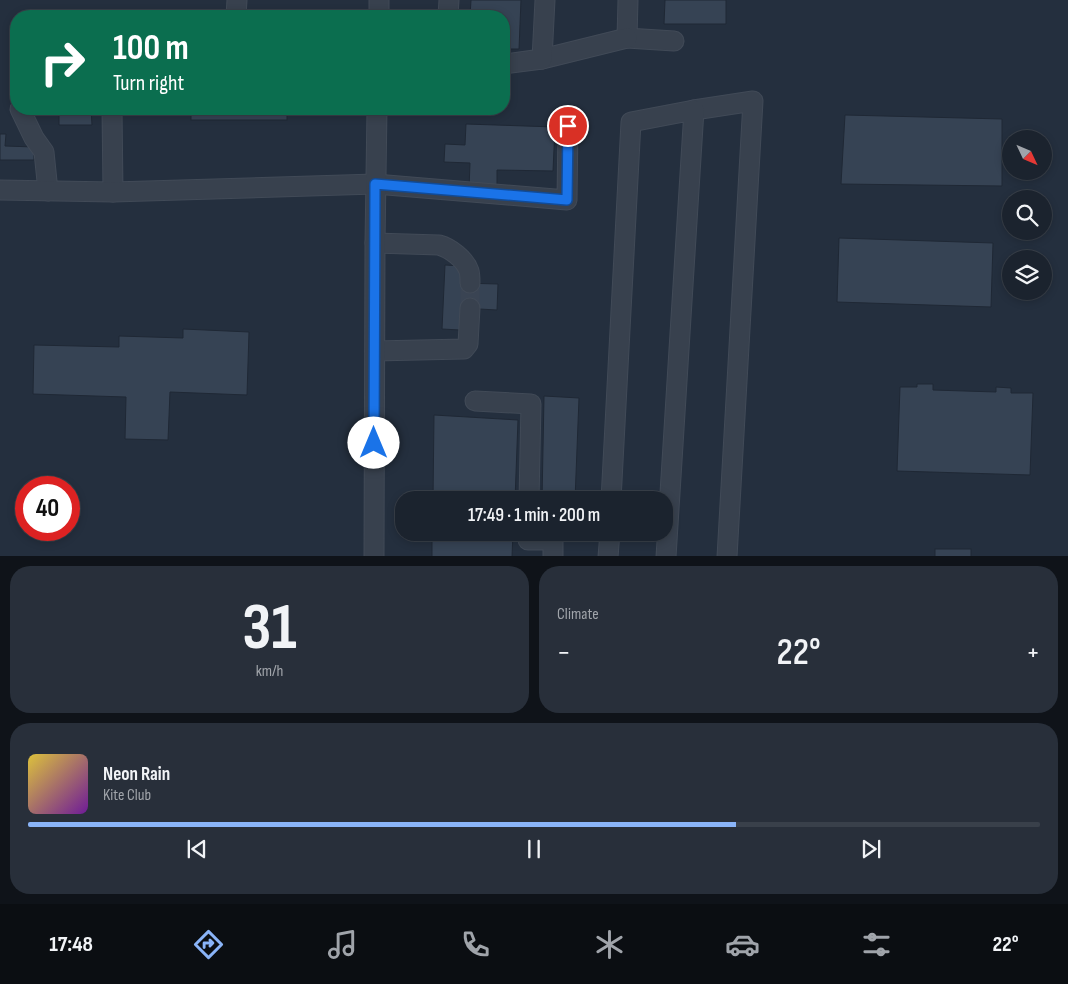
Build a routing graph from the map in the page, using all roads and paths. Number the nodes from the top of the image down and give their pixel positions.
1 (545, 0) edge
2 (628, 0) edge
3 (627, 38) junction
4 (674, 41) dead end
5 (542, 58) junction
6 (510, 63) edge
7 (694, 110) junction
8 (23, 115) edge
9 (112, 115) edge
10 (377, 115) edge
11 (568, 126) dead end
12 (375, 184) junction
13 (0, 190) edge
14 (48, 191) junction
15 (114, 192) junction
16 (375, 244) junction
17 (470, 283) tunnel mouth
18 (470, 308) tunnel mouth
19 (375, 351) junction
20 (475, 401) dead end
21 (529, 491) edge
22 (611, 491) edge
23 (553, 541) edge
24 (609, 541) edge
25 (374, 556) edge
26 (553, 556) edge
27 (608, 556) edge
28 (666, 556) edge
29 (727, 556) edge

1 - 5 street
2 - 3 street
3 - 4 street
3 - 5 street
5 - 6 street
7 - 22 street
7 - 28 street
7 - 29 street
8 - 14 street
9 - 15 street
10 - 12 street
11 - 12 street
12 - 15 street
12 - 16 street
13 - 14 street
14 - 15 street
16 - 17 street
16 - 19 street
18 - 19 street
19 - 25 street
20 - 21 street
23 - 26 street
24 - 27 street

